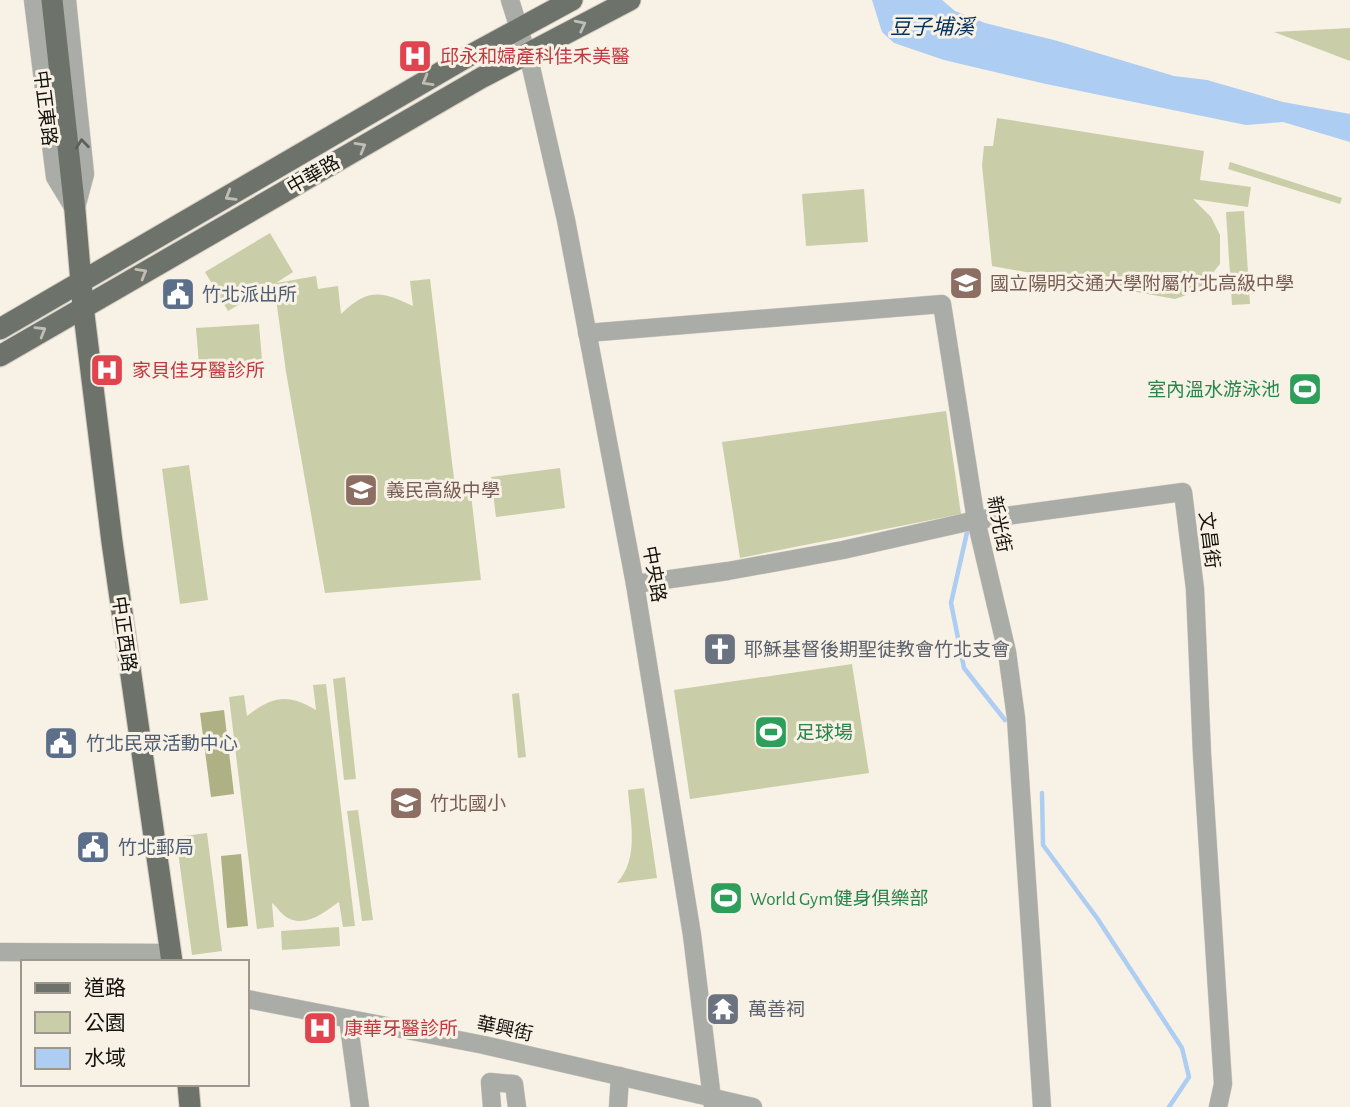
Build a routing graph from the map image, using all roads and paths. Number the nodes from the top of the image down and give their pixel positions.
1 (33, 0) edge
2 (51, 0) edge
3 (67, 0) edge
4 (510, 0) edge
5 (572, 0) edge
6 (631, 0) edge
7 (518, 28) junction
8 (527, 53) junction
9 (75, 211) junction
10 (81, 284) junction
11 (83, 306) junction
12 (0, 330) edge
13 (587, 333) junction
14 (0, 356) edge
15 (976, 520) junction
16 (635, 584) junction
17 (0, 952) edge
18 (171, 958) edge
19 (248, 999) edge
20 (348, 1019) junction
21 (505, 1050) junction
22 (620, 1076) junction
23 (502, 1083) junction
24 (187, 1086) edge
25 (713, 1103) edge
26 (190, 1107) edge
27 (360, 1107) edge
28 (492, 1107) edge
29 (517, 1107) edge
30 (618, 1107) edge
31 (753, 1107) edge
32 (1042, 1107) edge
33 (1218, 1107) edge

1 - 9 street, 中正東路
2 - 9 main road
9 -> 3 street, 中正東路
4 - 7 street, 中央路
5 - 7 main road, 中華路
8 -> 6 main road, 中華路
7 - 8 street, 中央路
7 -> 10 main road, 中華路
11 -> 8 main road, 中華路
8 - 13 street, 中央路
9 - 10 main road, 中正東路
10 - 11 main road, 中正西路
10 - 12 main road, 中華路
14 -> 11 main road, 中華路
11 - 18 main road, 中正西路
13 - 15 street, 新光街
13 - 16 street, 中央路
15 - 16 street, 文昌街
15 - 32 street, 新光街
15 - 33 street, 文昌街
16 - 25 street, 中央路
17 - 18 street
19 - 20 street, 華興街
20 - 21 street, 華興街
20 - 27 street
21 - 22 street, 華興街
21 - 23 street
22 - 25 street, 華興街
22 - 30 street
23 - 28 street
23 - 29 street
24 - 26 main road
25 - 31 street, 華興街

